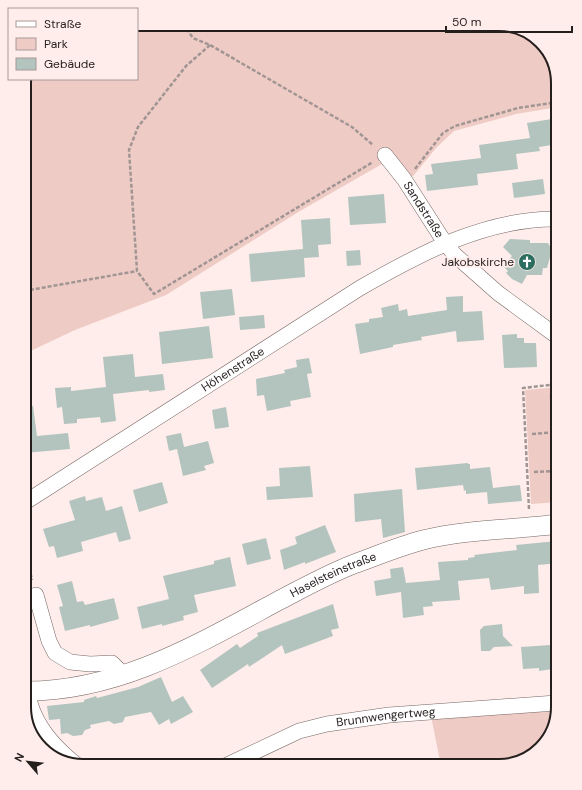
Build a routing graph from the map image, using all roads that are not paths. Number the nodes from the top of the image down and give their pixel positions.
1 (385, 155) road end
2 (551, 219) edge
3 (445, 244) junction
4 (551, 332) edge
5 (31, 499) edge
6 (551, 525) edge
7 (36, 594) road end
8 (124, 676) junction
9 (31, 691) edge
10 (551, 703) edge
11 (31, 708) edge
12 (67, 756) edge
13 (240, 759) edge

1 - 3 street, Sandstraße
2 - 3 street, Höhenstraße
3 - 4 street, Sandstraße
3 - 5 street, Höhenstraße
6 - 8 street, Haselsteinstraße
7 - 8 street
8 - 9 street, Haselsteinstraße
10 - 13 street, Brunnwengertweg
11 - 12 street

